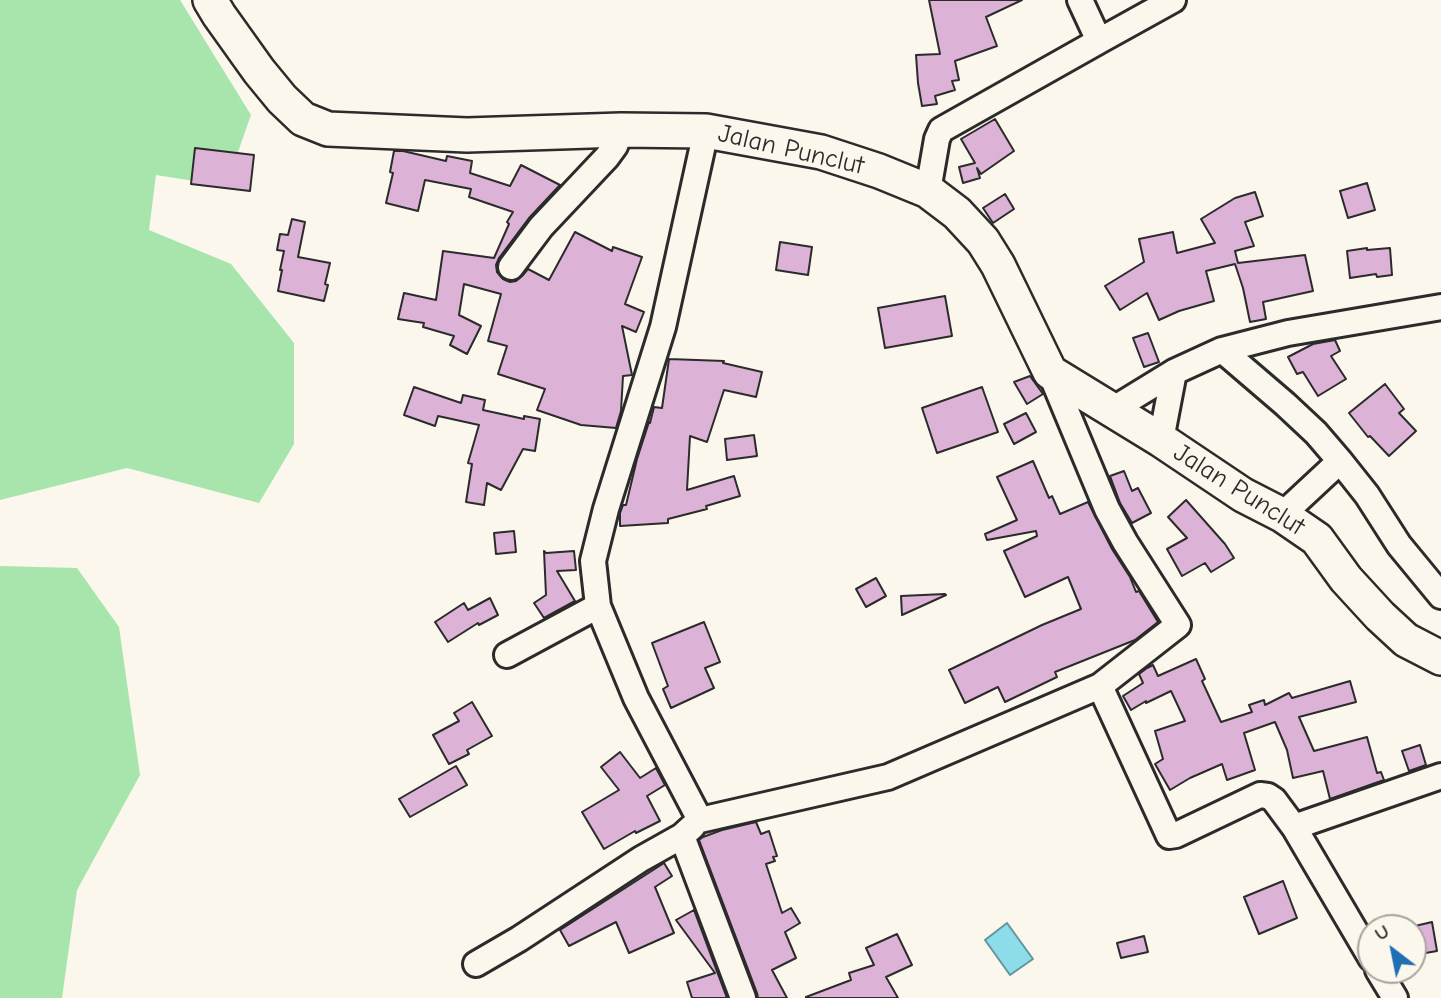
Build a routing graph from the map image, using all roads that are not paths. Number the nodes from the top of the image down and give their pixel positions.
1 (210, 0) edge
2 (1080, 0) edge
3 (1173, 0) edge
4 (1099, 41) junction
5 (621, 130) junction
6 (706, 131) junction
7 (928, 191) junction
8 (511, 267) dead end
9 (1441, 307) edge
10 (1222, 350) junction
11 (1050, 372) junction
12 (1174, 372) junction
13 (1112, 410) junction
14 (1161, 440) junction
15 (1340, 461) junction
16 (1282, 515) junction
17 (1441, 596) edge
18 (598, 606) junction
19 (508, 655) dead end
20 (1441, 658) edge
21 (1100, 686) junction
22 (1441, 776) edge
23 (700, 820) junction
24 (1294, 827) junction
25 (682, 836) junction
26 (1357, 934) edge
27 (476, 964) dead end
28 (743, 998) edge

1 - 5 main road, Jalan Punclut
2 - 4 street
3 - 4 street
4 - 7 street
5 - 6 main road, Jalan Punclut
5 - 8 street
6 - 7 main road, Jalan Punclut
6 - 18 street
7 - 11 main road, Jalan Punclut
9 - 10 street
10 - 12 street
10 - 15 street
11 - 13 main road, Jalan Punclut
11 - 21 street
12 - 13 street
12 - 14 street
13 - 14 main road, Jalan Punclut
14 - 16 main road, Jalan Punclut
15 - 16 street
15 - 17 street
16 - 20 main road, Jalan Punclut
18 - 19 street
18 - 23 street
21 - 23 street
21 - 24 street
22 - 24 street
23 - 25 street
24 - 26 street
25 - 27 street
25 - 28 street

